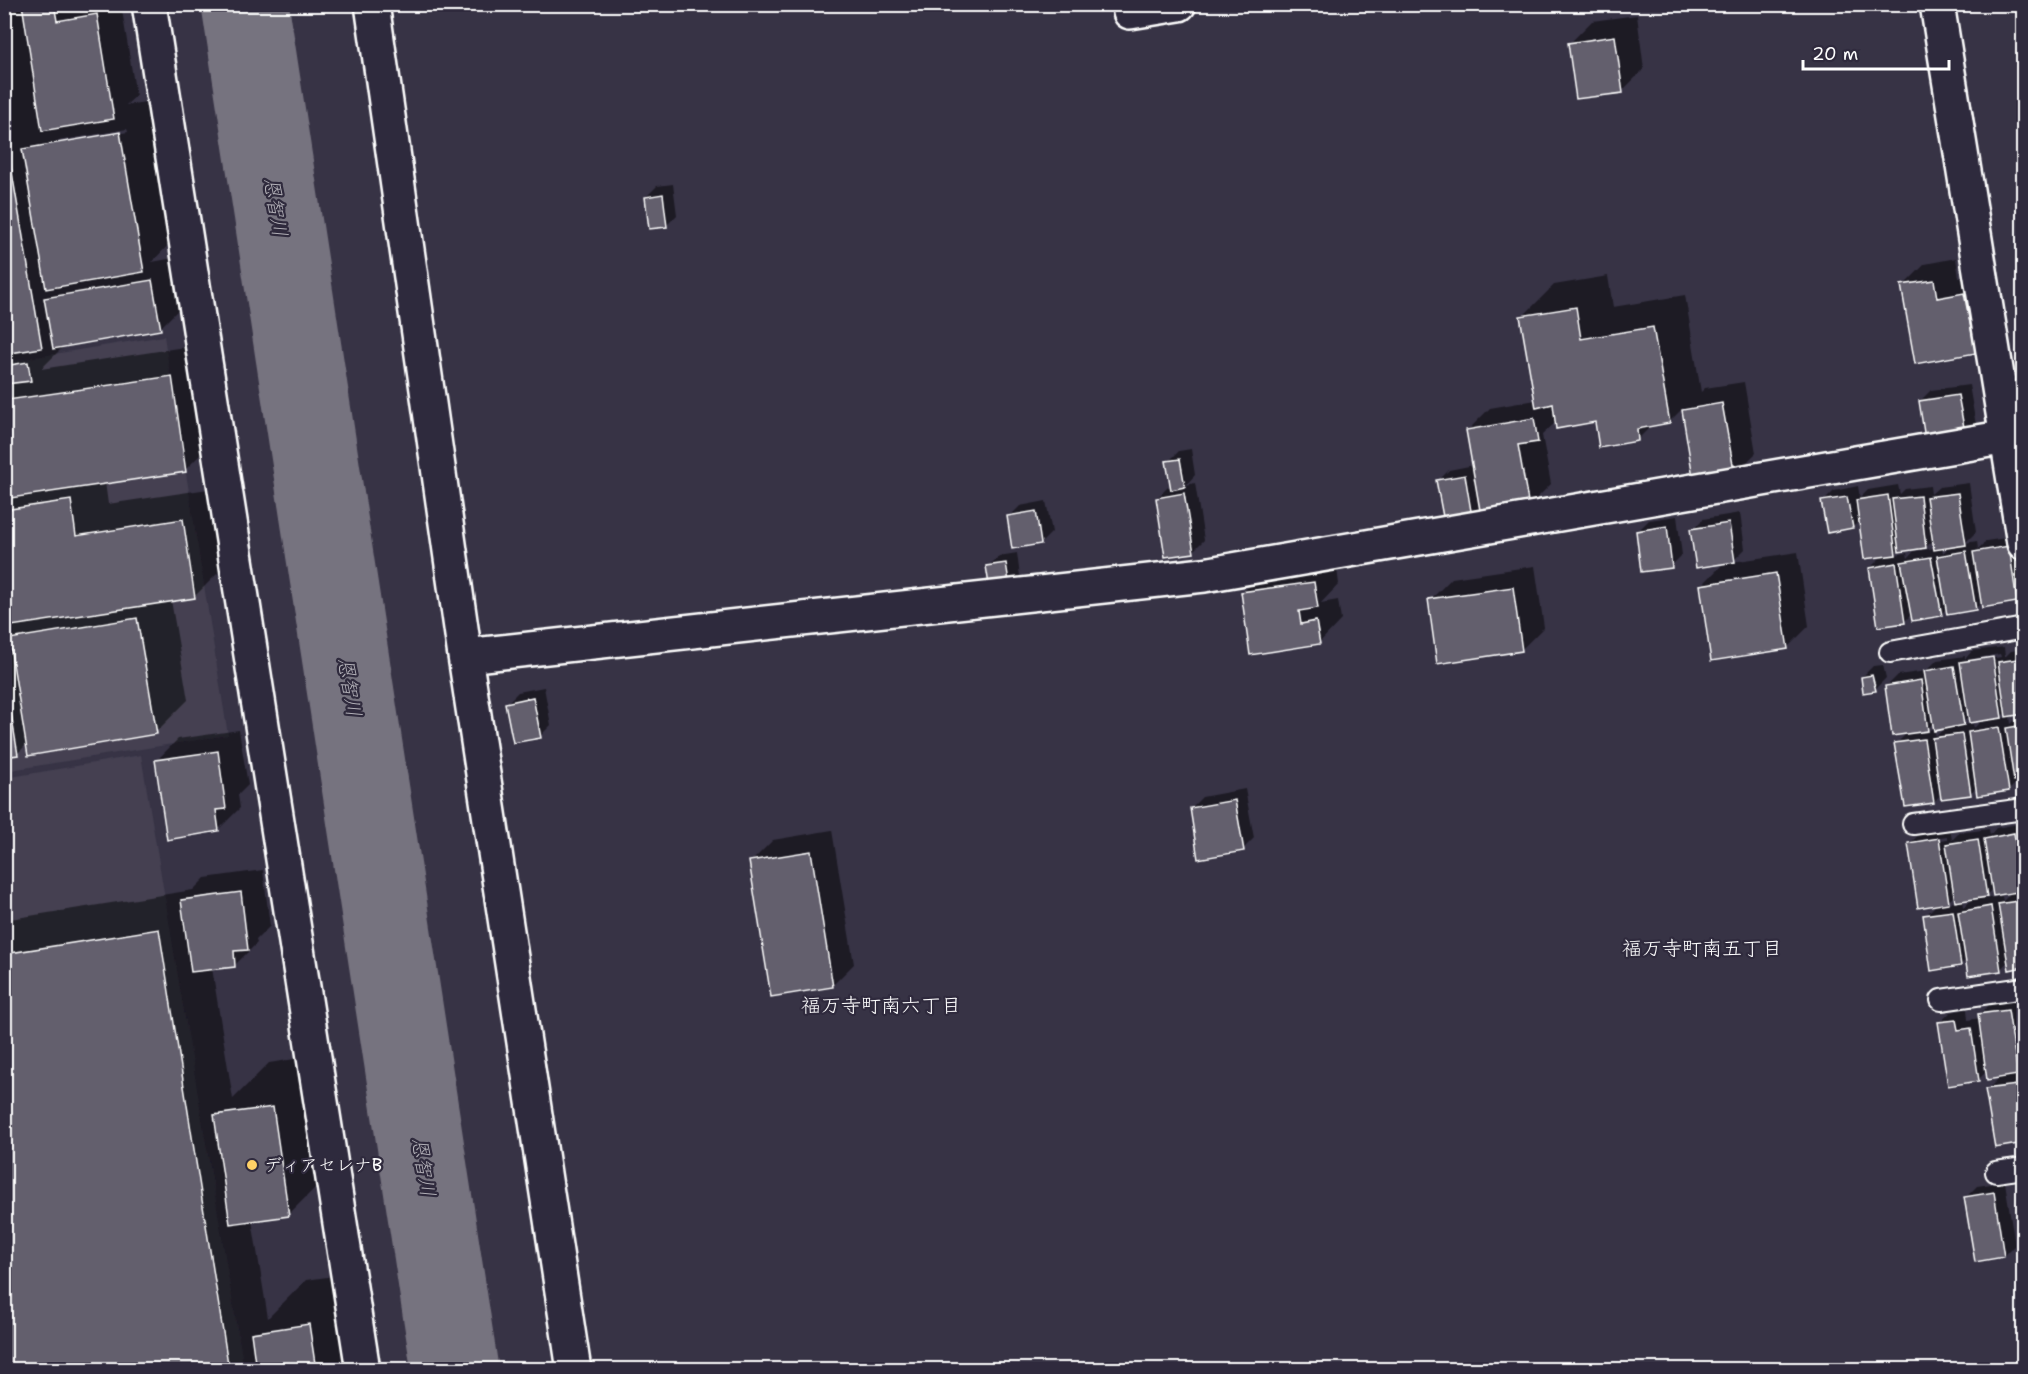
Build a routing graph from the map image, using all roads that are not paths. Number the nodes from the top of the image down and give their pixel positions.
1 (149, 4) edge
2 (372, 4) edge
3 (1129, 4) edge
4 (1179, 4) edge
5 (1937, 4) edge
6 (2007, 437) junction
7 (2024, 543) edge
8 (2024, 628) edge
9 (1890, 652) dead end
10 (465, 656) junction
11 (2024, 809) edge
12 (1913, 824) dead end
13 (2024, 988) edge
14 (1941, 1000) dead end
15 (2024, 1168) edge
16 (1996, 1172) dead end
17 (363, 1370) edge
18 (574, 1370) edge

1 - 17 street
2 - 10 street
3 - 4 street
5 - 6 street
6 - 7 street
6 - 10 street
8 - 9 lane
10 - 18 street
11 - 12 lane
13 - 14 lane
15 - 16 lane

